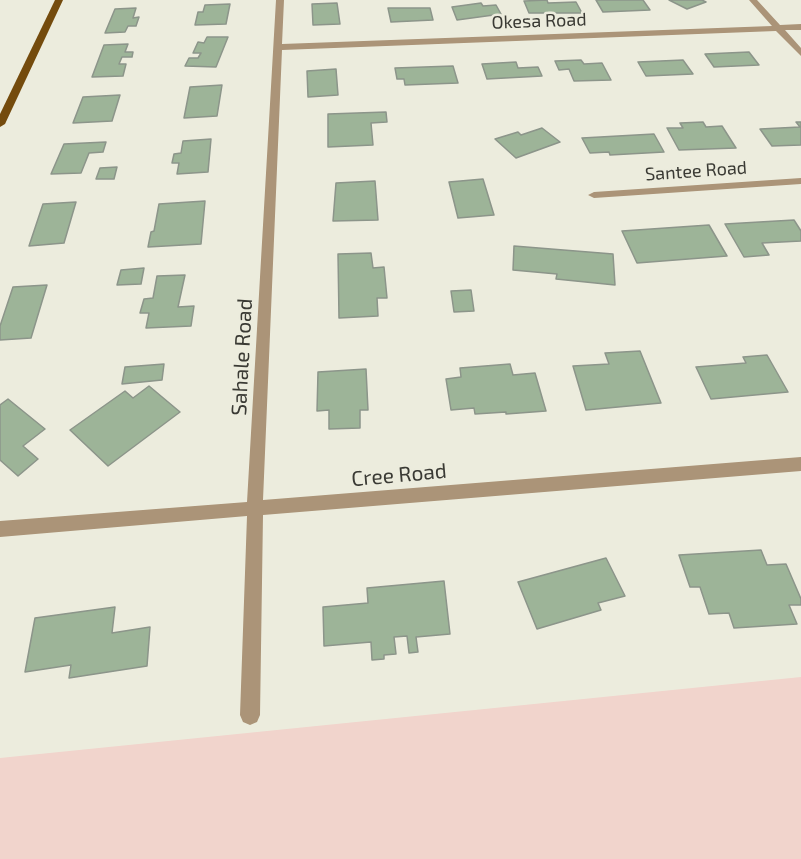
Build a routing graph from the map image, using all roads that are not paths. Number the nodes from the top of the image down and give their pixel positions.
1 (59, 0) edge
2 (280, 0) edge
3 (753, 0) edge
4 (801, 27) edge
5 (778, 29) junction
6 (279, 47) junction
7 (801, 53) edge
8 (0, 124) edge
9 (801, 180) edge
10 (594, 195) dead end
11 (801, 464) edge
12 (255, 508) junction
13 (0, 529) edge
14 (250, 716) dead end

1 - 8 main road
2 - 6 street, Sahale Road
3 - 5 street
4 - 5 street, Okesa Road
5 - 6 street, Okesa Road
5 - 7 street
6 - 12 street, Sahale Road
9 - 10 street, Santee Road
11 - 12 street, Cree Road
12 - 13 street, Cree Road
12 - 14 street, Sahale Road

